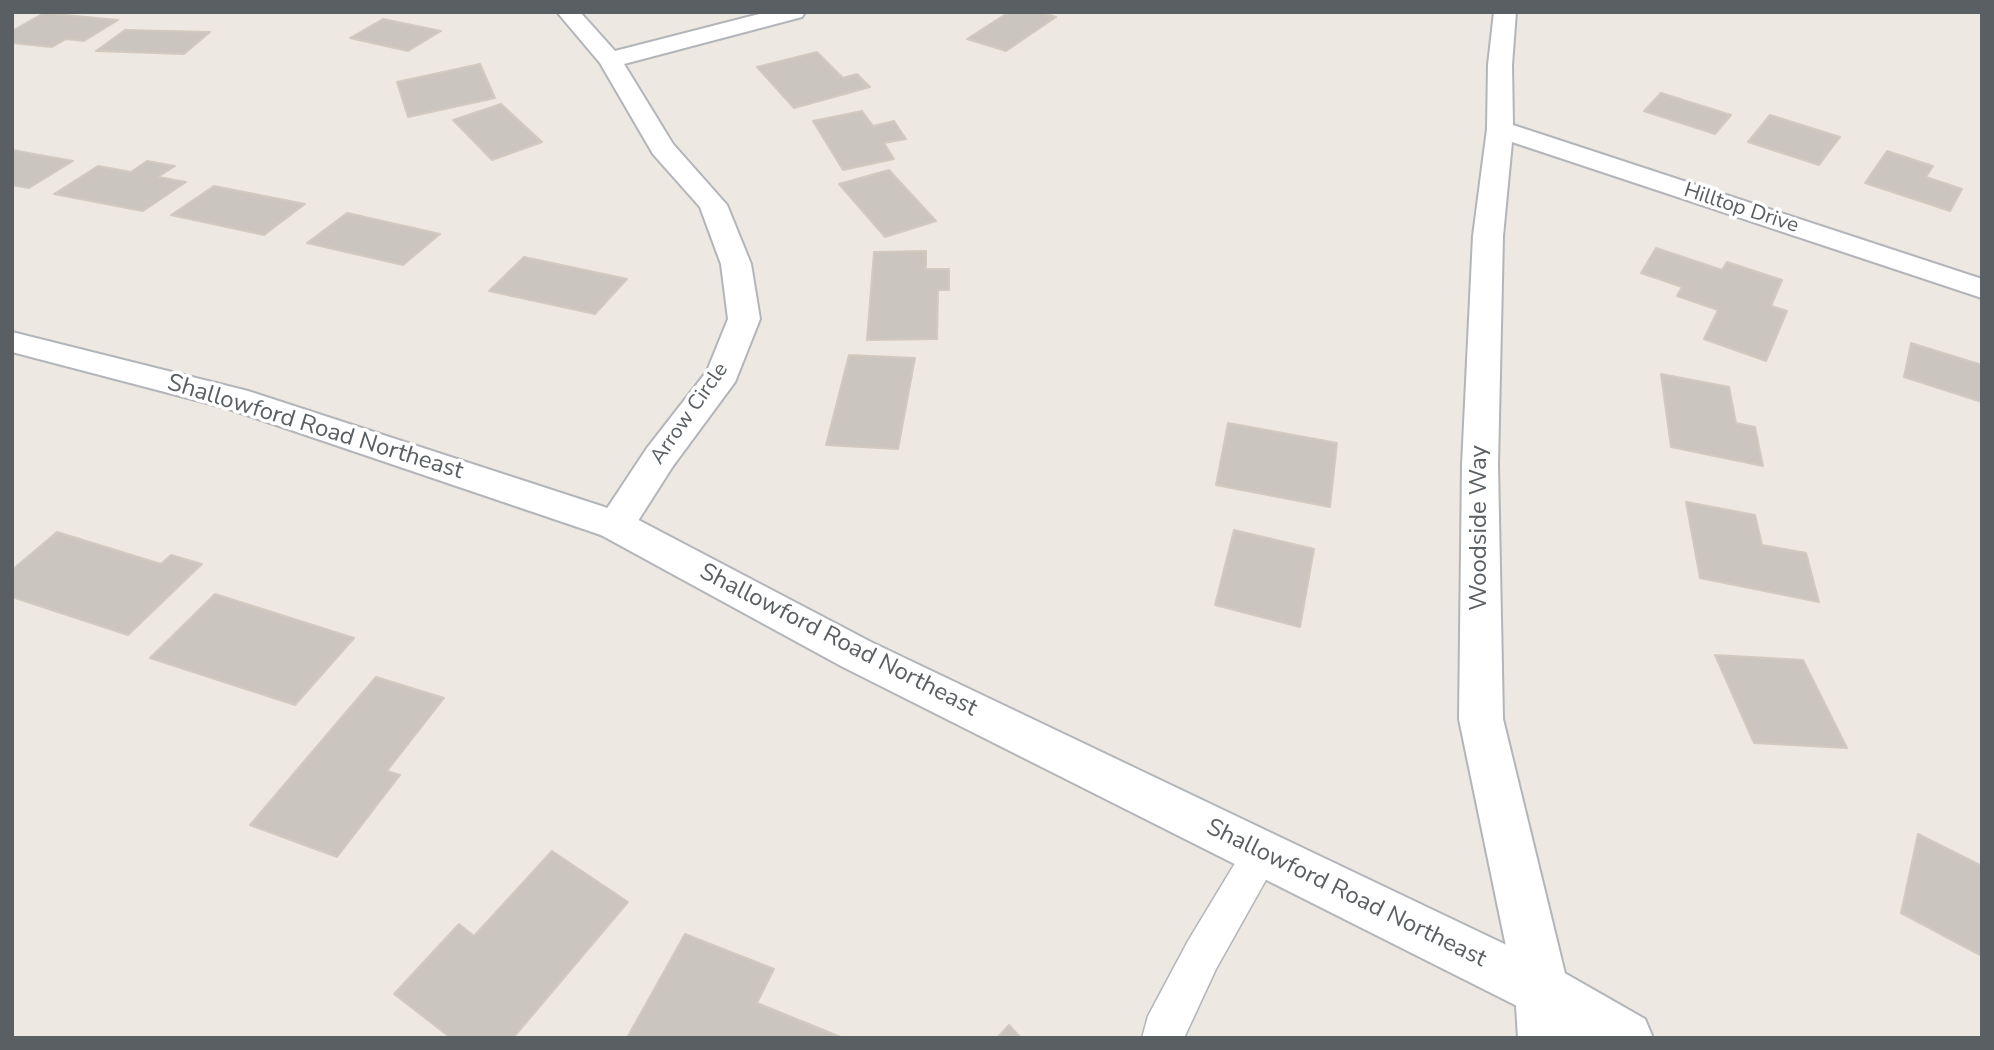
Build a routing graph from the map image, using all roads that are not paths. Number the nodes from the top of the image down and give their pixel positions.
1 (568, 12) edge
2 (794, 12) edge
3 (1506, 12) edge
4 (610, 60) junction
5 (1500, 129) junction
6 (1982, 289) edge
7 (12, 342) edge
8 (615, 525) junction
9 (1262, 853) junction
10 (1542, 990) junction
11 (1163, 1038) edge
12 (1545, 1038) edge
13 (1626, 1038) edge

1 - 4 street, Arrow Circle
2 - 4 street
3 - 5 street, Woodside Way
4 - 8 street, Arrow Circle
5 - 6 street, Hilltop Drive
5 - 10 street, Woodside Way
7 - 8 street, Shallowford Road Northeast
8 - 9 street, Shallowford Road Northeast
9 - 10 street, Shallowford Road Northeast
9 - 11 lane
10 - 12 street, Woodside Way
10 - 13 street, Shallowford Road Northeast

